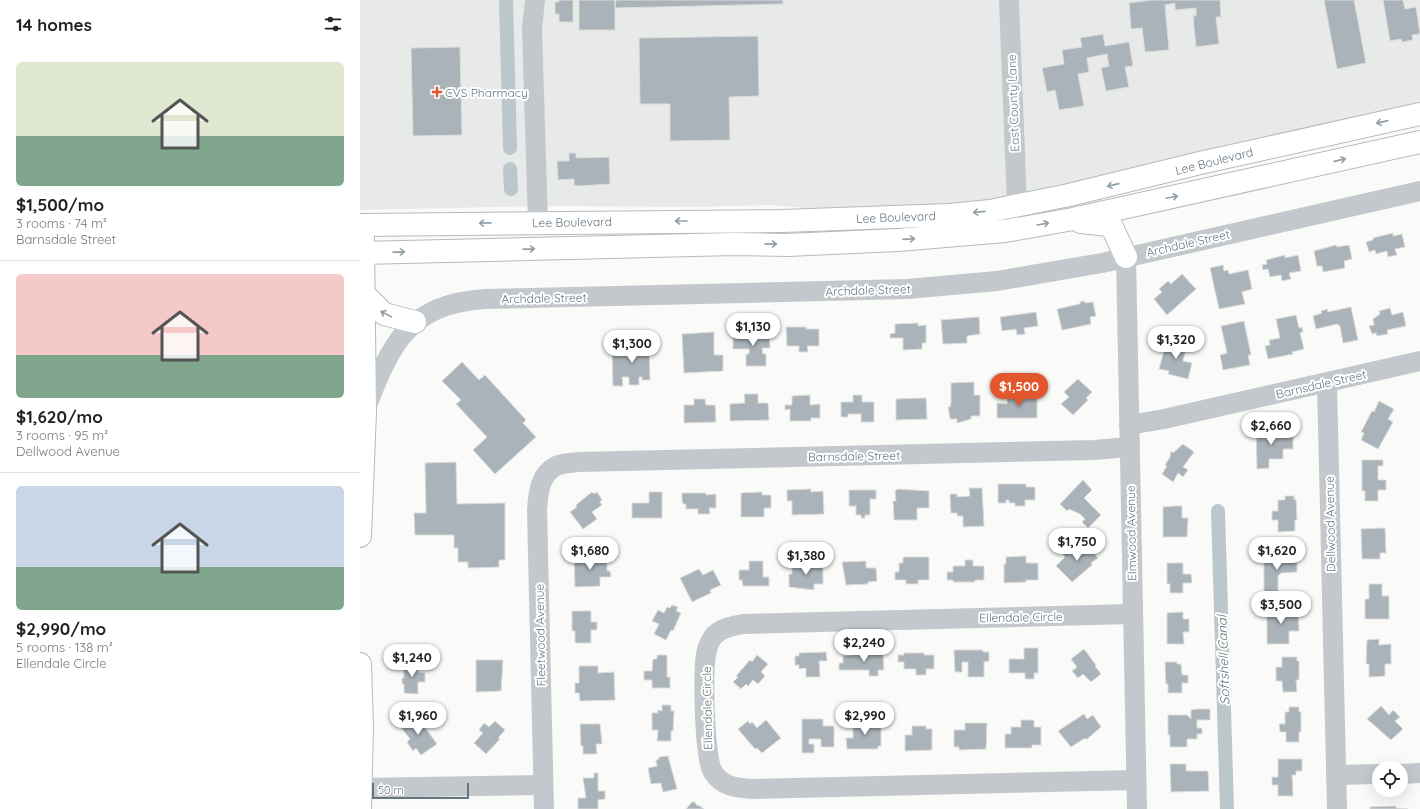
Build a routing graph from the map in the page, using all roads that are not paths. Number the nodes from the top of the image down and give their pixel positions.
1 (535, 0) edge
2 (1009, 0) edge
3 (1420, 114) edge
4 (1323, 136) junction
5 (1420, 142) edge
6 (1205, 190) junction
7 (1420, 191) edge
8 (1146, 203) junction
9 (1017, 206) junction
10 (1066, 220) junction
11 (764, 221) junction
12 (538, 223) junction
13 (361, 225) edge
14 (1020, 228) junction
15 (670, 245) junction
16 (361, 253) edge
17 (1126, 257) junction
18 (363, 293) junction
19 (415, 322) junction
20 (1420, 361) edge
21 (1327, 383) junction
22 (365, 412) junction
23 (1129, 425) junction
24 (1129, 447) junction
25 (578, 462) joint
26 (360, 536) edge
27 (1132, 614) junction
28 (360, 664) edge
29 (1372, 774) edge
30 (1408, 774) edge
31 (1420, 774) edge
32 (1336, 775) junction
33 (1136, 780) junction
34 (543, 785) junction
35 (361, 788) edge
36 (360, 809) edge
37 (544, 809) edge
38 (1137, 809) edge
39 (1337, 809) edge

1 - 12 street
2 - 9 street, East County Lane
3 -> 4 main road, Lee Boulevard
4 - 6 main road
4 -> 9 main road, Lee Boulevard
6 -> 5 main road, Lee Boulevard
8 -> 6 main road, Lee Boulevard
7 - 17 street, Archdale Street
8 - 10 main road, Lee Boulevard
8 - 17 main road
9 -> 11 main road, Lee Boulevard
9 - 14 main road
14 -> 10 main road, Lee Boulevard
10 - 17 main road
11 -> 12 main road, Lee Boulevard
11 - 15 main road
12 -> 13 main road, Lee Boulevard
13 - 16 main road
15 -> 14 main road, Lee Boulevard
16 -> 15 main road, Lee Boulevard
16 - 18 main road
17 - 19 street, Archdale Street
17 - 23 street, Elmwood Avenue
19 -> 18 main road
18 - 22 main road
19 - 22 street, Archdale Street
20 - 21 street, Barnsdale Street
21 - 23 street, Barnsdale Street
21 - 32 street, Dellwood Avenue
22 - 26 main road
23 - 24 street, Elmwood Avenue
24 - 25 street, Barnsdale Street
24 - 27 street, Elmwood Avenue
25 - 34 street, Fleetwood Avenue
27 - 33 street, Elmwood Avenue
27 - 33 street, Ellendale Circle
28 - 35 main road
29 - 32 street
30 - 31 street
32 - 39 street, Dellwood Avenue
33 - 38 street, Elmwood Avenue
34 - 35 street
34 - 37 street, Fleetwood Avenue
35 - 36 main road

